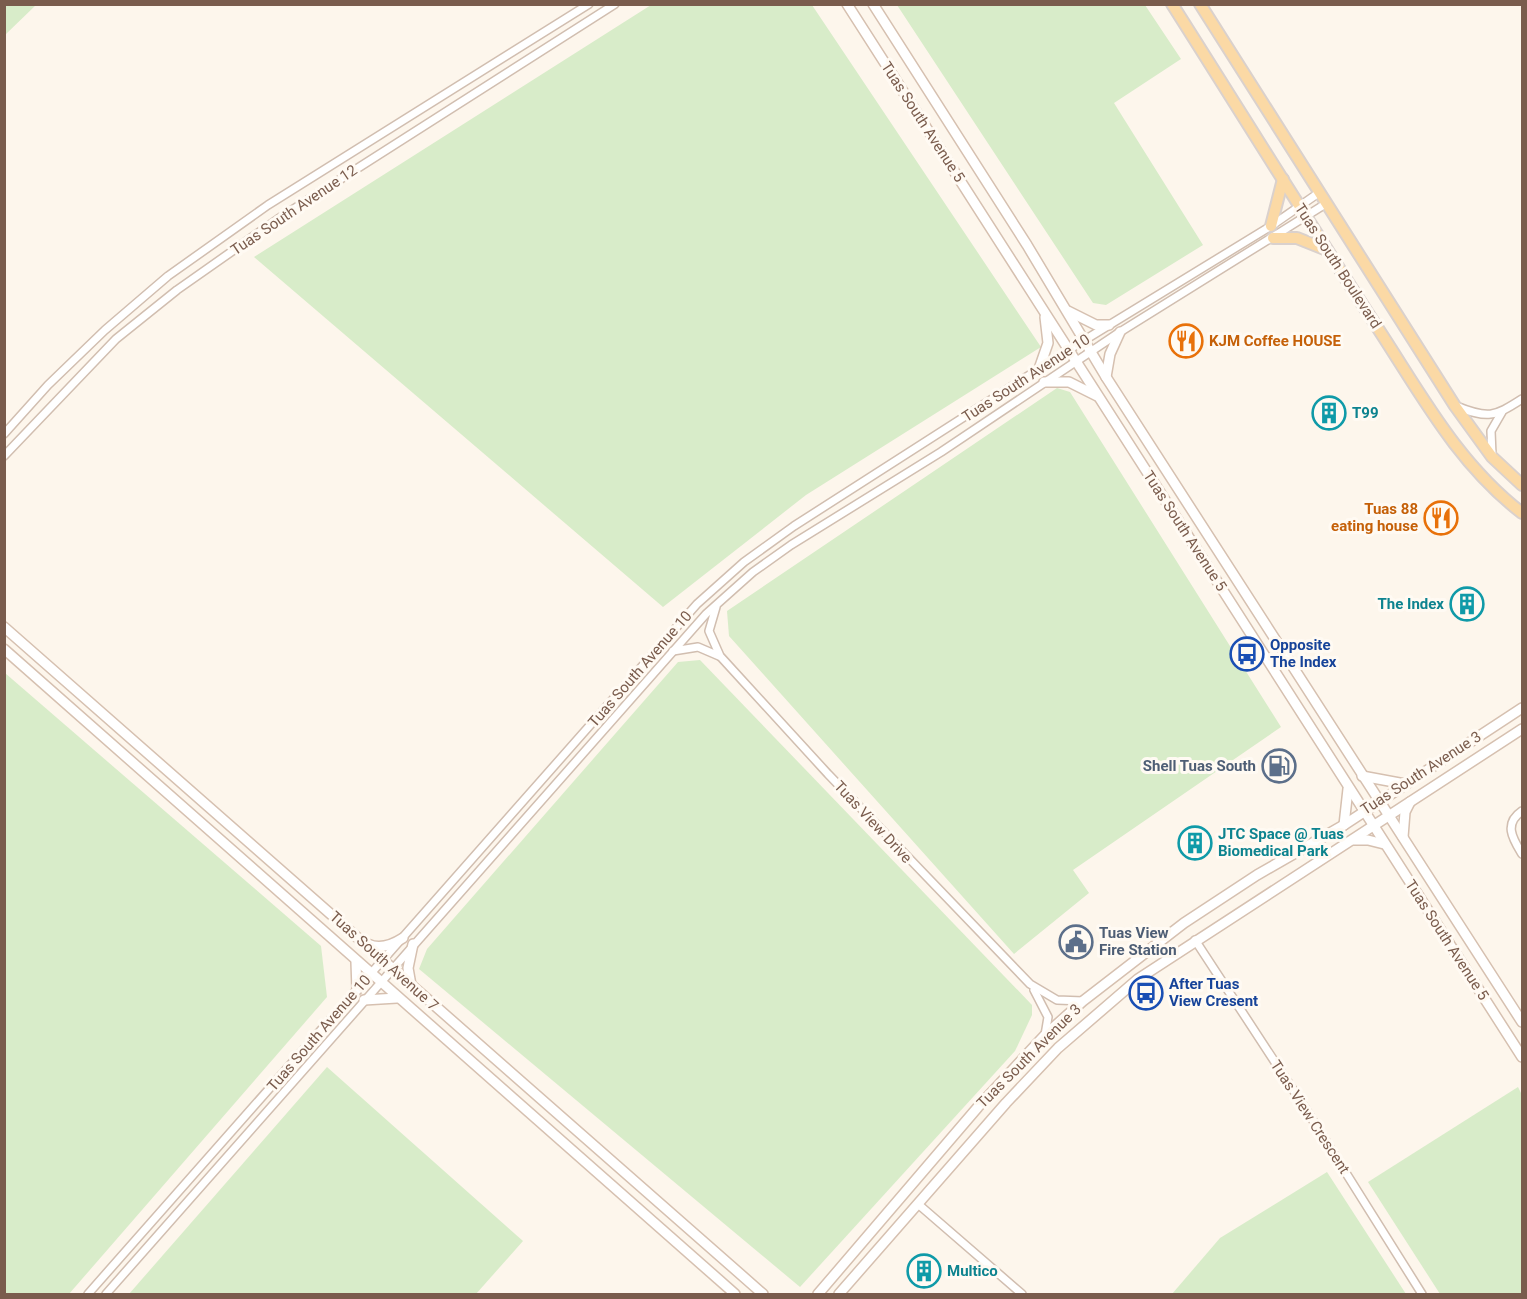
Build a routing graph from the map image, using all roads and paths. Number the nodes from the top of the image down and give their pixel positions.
1 (589, 4) edge
2 (615, 4) edge
3 (847, 4) edge
4 (873, 4) edge
5 (1172, 4) edge
6 (1200, 4) edge
7 (1283, 179) junction
8 (1320, 192) junction
9 (1328, 203) junction
10 (1299, 207) junction
11 (1306, 217) junction
12 (1271, 226) junction
13 (1273, 238) junction
14 (1328, 250) junction
15 (1042, 308) junction
16 (1066, 310) junction
17 (1108, 325) junction
18 (1120, 332) junction
19 (1085, 340) junction
20 (1070, 349) junction
21 (1091, 351) junction
22 (1077, 361) junction
23 (1039, 369) junction
24 (1106, 377) junction
25 (1044, 382) junction
26 (1099, 397) junction
27 (1522, 399) edge
28 (1455, 406) junction
29 (1502, 412) junction
30 (4, 434) edge
31 (4, 456) edge
32 (1492, 457) junction
33 (1522, 485) edge
34 (1522, 513) edge
35 (717, 604) junction
36 (4, 627) edge
37 (4, 649) edge
38 (673, 651) junction
39 (720, 656) junction
40 (1522, 708) edge
41 (1522, 729) edge
42 (1362, 776) junction
43 (1405, 784) junction
44 (1348, 789) junction
45 (1380, 801) junction
46 (1410, 802) junction
47 (1522, 811) edge
48 (1363, 812) junction
49 (1390, 816) junction
50 (1344, 825) junction
51 (1373, 826) junction
52 (1404, 837) junction
53 (1352, 840) junction
54 (1384, 844) junction
55 (1522, 854) edge
56 (358, 938) junction
57 (403, 938) junction
58 (1195, 940) junction
59 (413, 944) junction
60 (383, 961) junction
61 (356, 962) junction
62 (392, 969) junction
63 (1122, 970) junction
64 (371, 974) junction
65 (1138, 979) junction
66 (380, 982) junction
67 (1030, 984) junction
68 (411, 985) junction
69 (357, 990) junction
70 (397, 998) junction
71 (363, 1000) junction
72 (1083, 1001) junction
73 (1522, 1022) edge
74 (1045, 1035) junction
75 (1522, 1057) edge
76 (918, 1204) junction
77 (88, 1294) edge
78 (106, 1294) edge
79 (735, 1294) edge
80 (763, 1294) edge
81 (818, 1294) edge
82 (839, 1294) edge
83 (1022, 1294) edge
84 (1422, 1294) edge

1 - 30 street, Tuas South Avenue 12
2 - 31 street, Tuas South Avenue 12
3 - 15 street, Tuas South Avenue 5
4 - 16 street, Tuas South Avenue 5
5 - 7 main road, Tuas South Boulevard
6 - 8 main road, Tuas South Boulevard
7 - 10 main road, Tuas South Boulevard
7 - 12 main road
8 - 9 main road, Tuas South Boulevard
8 - 10 street, Tuas South Avenue 10
9 - 11 street, Tuas South Avenue 10
9 - 28 main road, Tuas South Boulevard
10 - 11 main road, Tuas South Boulevard
10 - 12 street, Tuas South Avenue 10
11 - 13 street, Tuas South Avenue 10
11 - 14 main road, Tuas South Boulevard
12 - 17 street, Tuas South Avenue 10
13 - 14 main road
13 - 18 street, Tuas South Avenue 10
14 - 34 main road, Tuas South Boulevard
15 - 20 street, Tuas South Avenue 5
15 - 23 street
16 - 17 street
16 - 19 street, Tuas South Avenue 5
17 - 19 street, Tuas South Avenue 10
18 - 21 street, Tuas South Avenue 10
18 - 24 street
19 - 20 street, Tuas South Avenue 10
19 - 21 street, Tuas South Avenue 5
20 - 22 street, Tuas South Avenue 5
20 - 23 street, Tuas South Avenue 10
21 - 22 street, Tuas South Avenue 10
21 - 24 street, Tuas South Avenue 5
22 - 25 street, Tuas South Avenue 10
22 - 26 street, Tuas South Avenue 5
23 - 57 street, Tuas South Avenue 10
24 - 42 street, Tuas South Avenue 5
25 - 26 street
25 - 35 street, Tuas South Avenue 10
26 - 44 street, Tuas South Avenue 5
27 - 29 street
28 - 29 street
28 - 32 main road, Tuas South Boulevard
29 - 32 street
32 - 33 main road, Tuas South Boulevard
35 - 38 street, Tuas South Avenue 10
35 - 39 street, Tuas View Drive
36 - 56 street, Tuas South Avenue 7
37 - 61 street, Tuas South Avenue 7
38 - 39 street
38 - 59 street, Tuas South Avenue 10
39 - 67 street, Tuas View Drive
40 - 43 street, Tuas South Avenue 3
41 - 46 street, Tuas South Avenue 3
42 - 43 street
42 - 45 street, Tuas South Avenue 5
43 - 45 street, Tuas South Avenue 3
44 - 48 street, Tuas South Avenue 5
44 - 50 street
45 - 48 street, Tuas South Avenue 3
45 - 49 street, Tuas South Avenue 5
46 - 49 street, Tuas South Avenue 3
46 - 52 street
47 - 55 street
48 - 50 street, Tuas South Avenue 3
48 - 51 street, Tuas South Avenue 5
49 - 51 street, Tuas South Avenue 3
49 - 52 street, Tuas South Avenue 5
50 - 63 street, Tuas South Avenue 3
51 - 53 street, Tuas South Avenue 3
51 - 54 street, Tuas South Avenue 5
52 - 73 street, Tuas South Avenue 5
53 - 54 street
53 - 58 street, Tuas South Avenue 3
54 - 75 street, Tuas South Avenue 5
56 - 57 street
56 - 60 street, Tuas South Avenue 7
57 - 60 street, Tuas South Avenue 10
58 - 65 street, Tuas South Avenue 3
58 - 84 street, Tuas View Crescent
59 - 62 street, Tuas South Avenue 10
59 - 68 street
60 - 62 street, Tuas South Avenue 7
60 - 64 street, Tuas South Avenue 10
61 - 64 street, Tuas South Avenue 7
61 - 69 street
62 - 66 street, Tuas South Avenue 10
62 - 68 street, Tuas South Avenue 7
63 - 65 street
63 - 72 street, Tuas South Avenue 3
64 - 66 street, Tuas South Avenue 7
64 - 69 street, Tuas South Avenue 10
65 - 76 street, Tuas South Avenue 3
66 - 70 street, Tuas South Avenue 7
66 - 71 street, Tuas South Avenue 10
67 - 72 street, Tuas View Drive
67 - 74 street, Tuas View Drive
68 - 80 street, Tuas South Avenue 7
69 - 77 street, Tuas South Avenue 10
70 - 71 street
70 - 79 street, Tuas South Avenue 7
71 - 78 street, Tuas South Avenue 10
72 - 74 street, Tuas South Avenue 3
74 - 81 street, Tuas South Avenue 3
76 - 82 street, Tuas South Avenue 3
76 - 83 street

